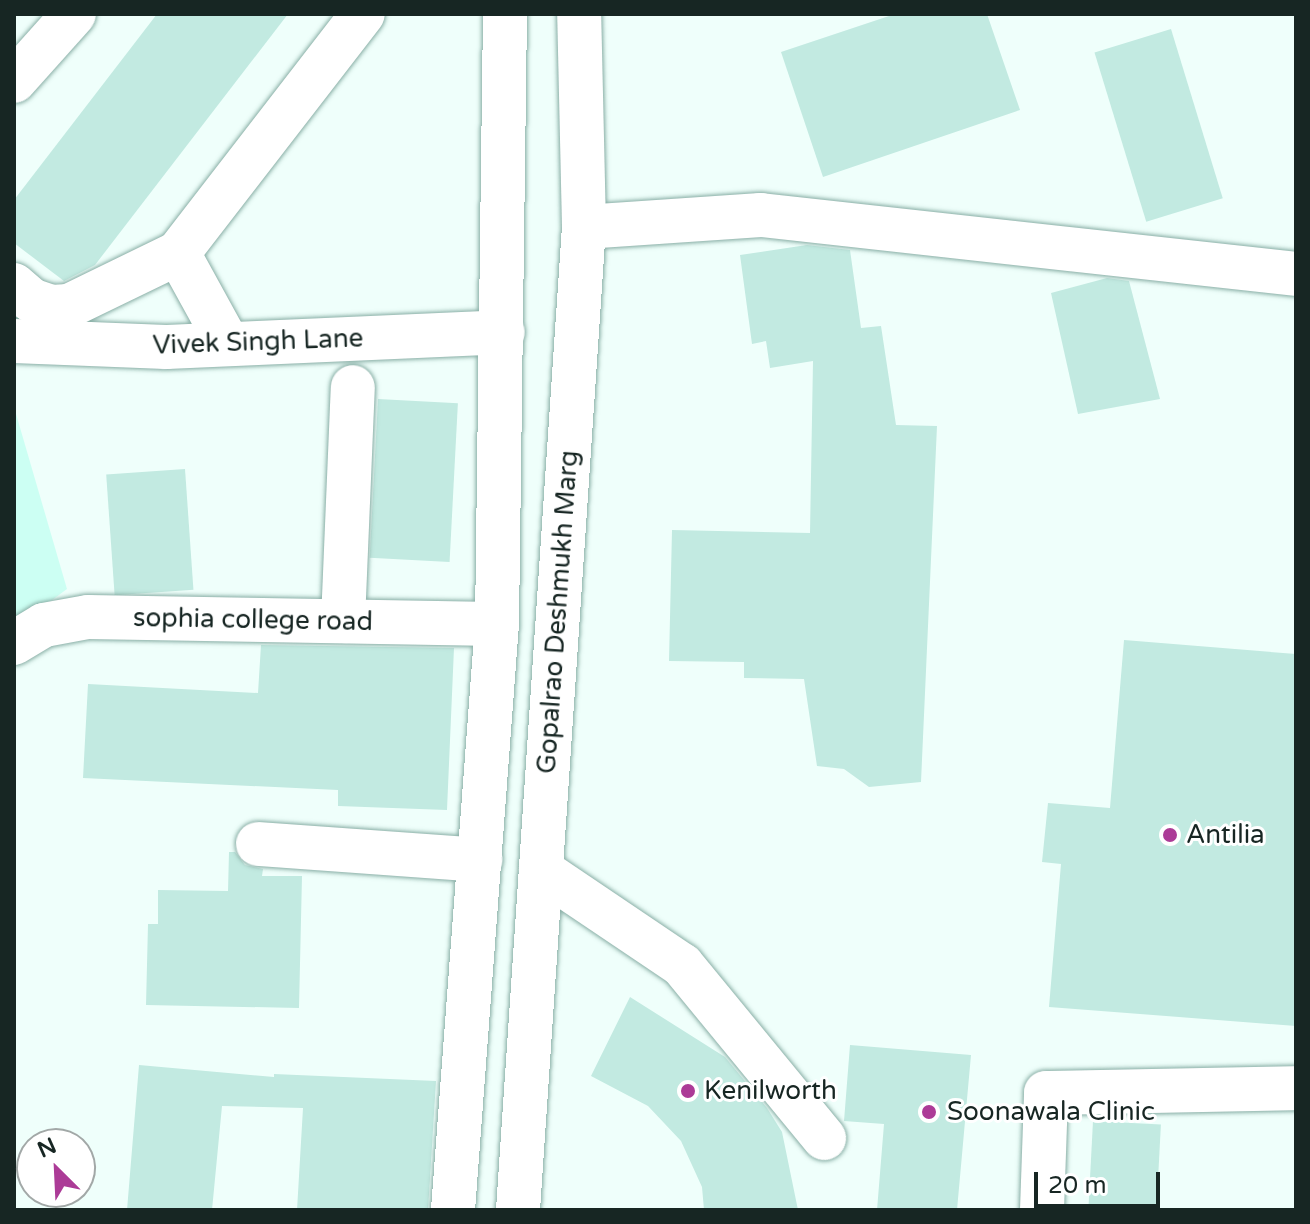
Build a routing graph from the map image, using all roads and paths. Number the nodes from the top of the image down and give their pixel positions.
1 (74, 14) edge
2 (363, 14) edge
3 (505, 14) edge
4 (579, 14) edge
5 (14, 81) edge
6 (584, 227) junction
7 (178, 253) junction
8 (1296, 274) edge
9 (14, 285) edge
10 (503, 332) junction
11 (14, 341) edge
12 (228, 344) junction
13 (353, 387) dead end
14 (343, 621) junction
15 (497, 624) junction
16 (14, 643) edge
17 (258, 844) dead end
18 (480, 860) junction
19 (541, 870) junction
20 (1296, 1088) edge
21 (824, 1138) dead end
22 (453, 1210) edge
23 (518, 1210) edge
24 (1042, 1210) edge

1 - 5 street
2 - 7 street
3 - 10 street
4 - 6 street, Gopalrao Deshmukh Marg
6 - 8 street
6 - 19 street, Gopalrao Deshmukh Marg
7 - 9 street
7 - 12 street
10 - 12 street, Vivek Singh Lane
10 - 15 street
11 - 12 street, Vivek Singh Lane
13 - 14 street
14 - 15 street, sophia college road
14 - 16 street, sophia college road
15 - 18 street
17 - 18 street
18 - 22 street
19 - 21 street
19 - 23 street, Gopalrao Deshmukh Marg
20 - 24 street

